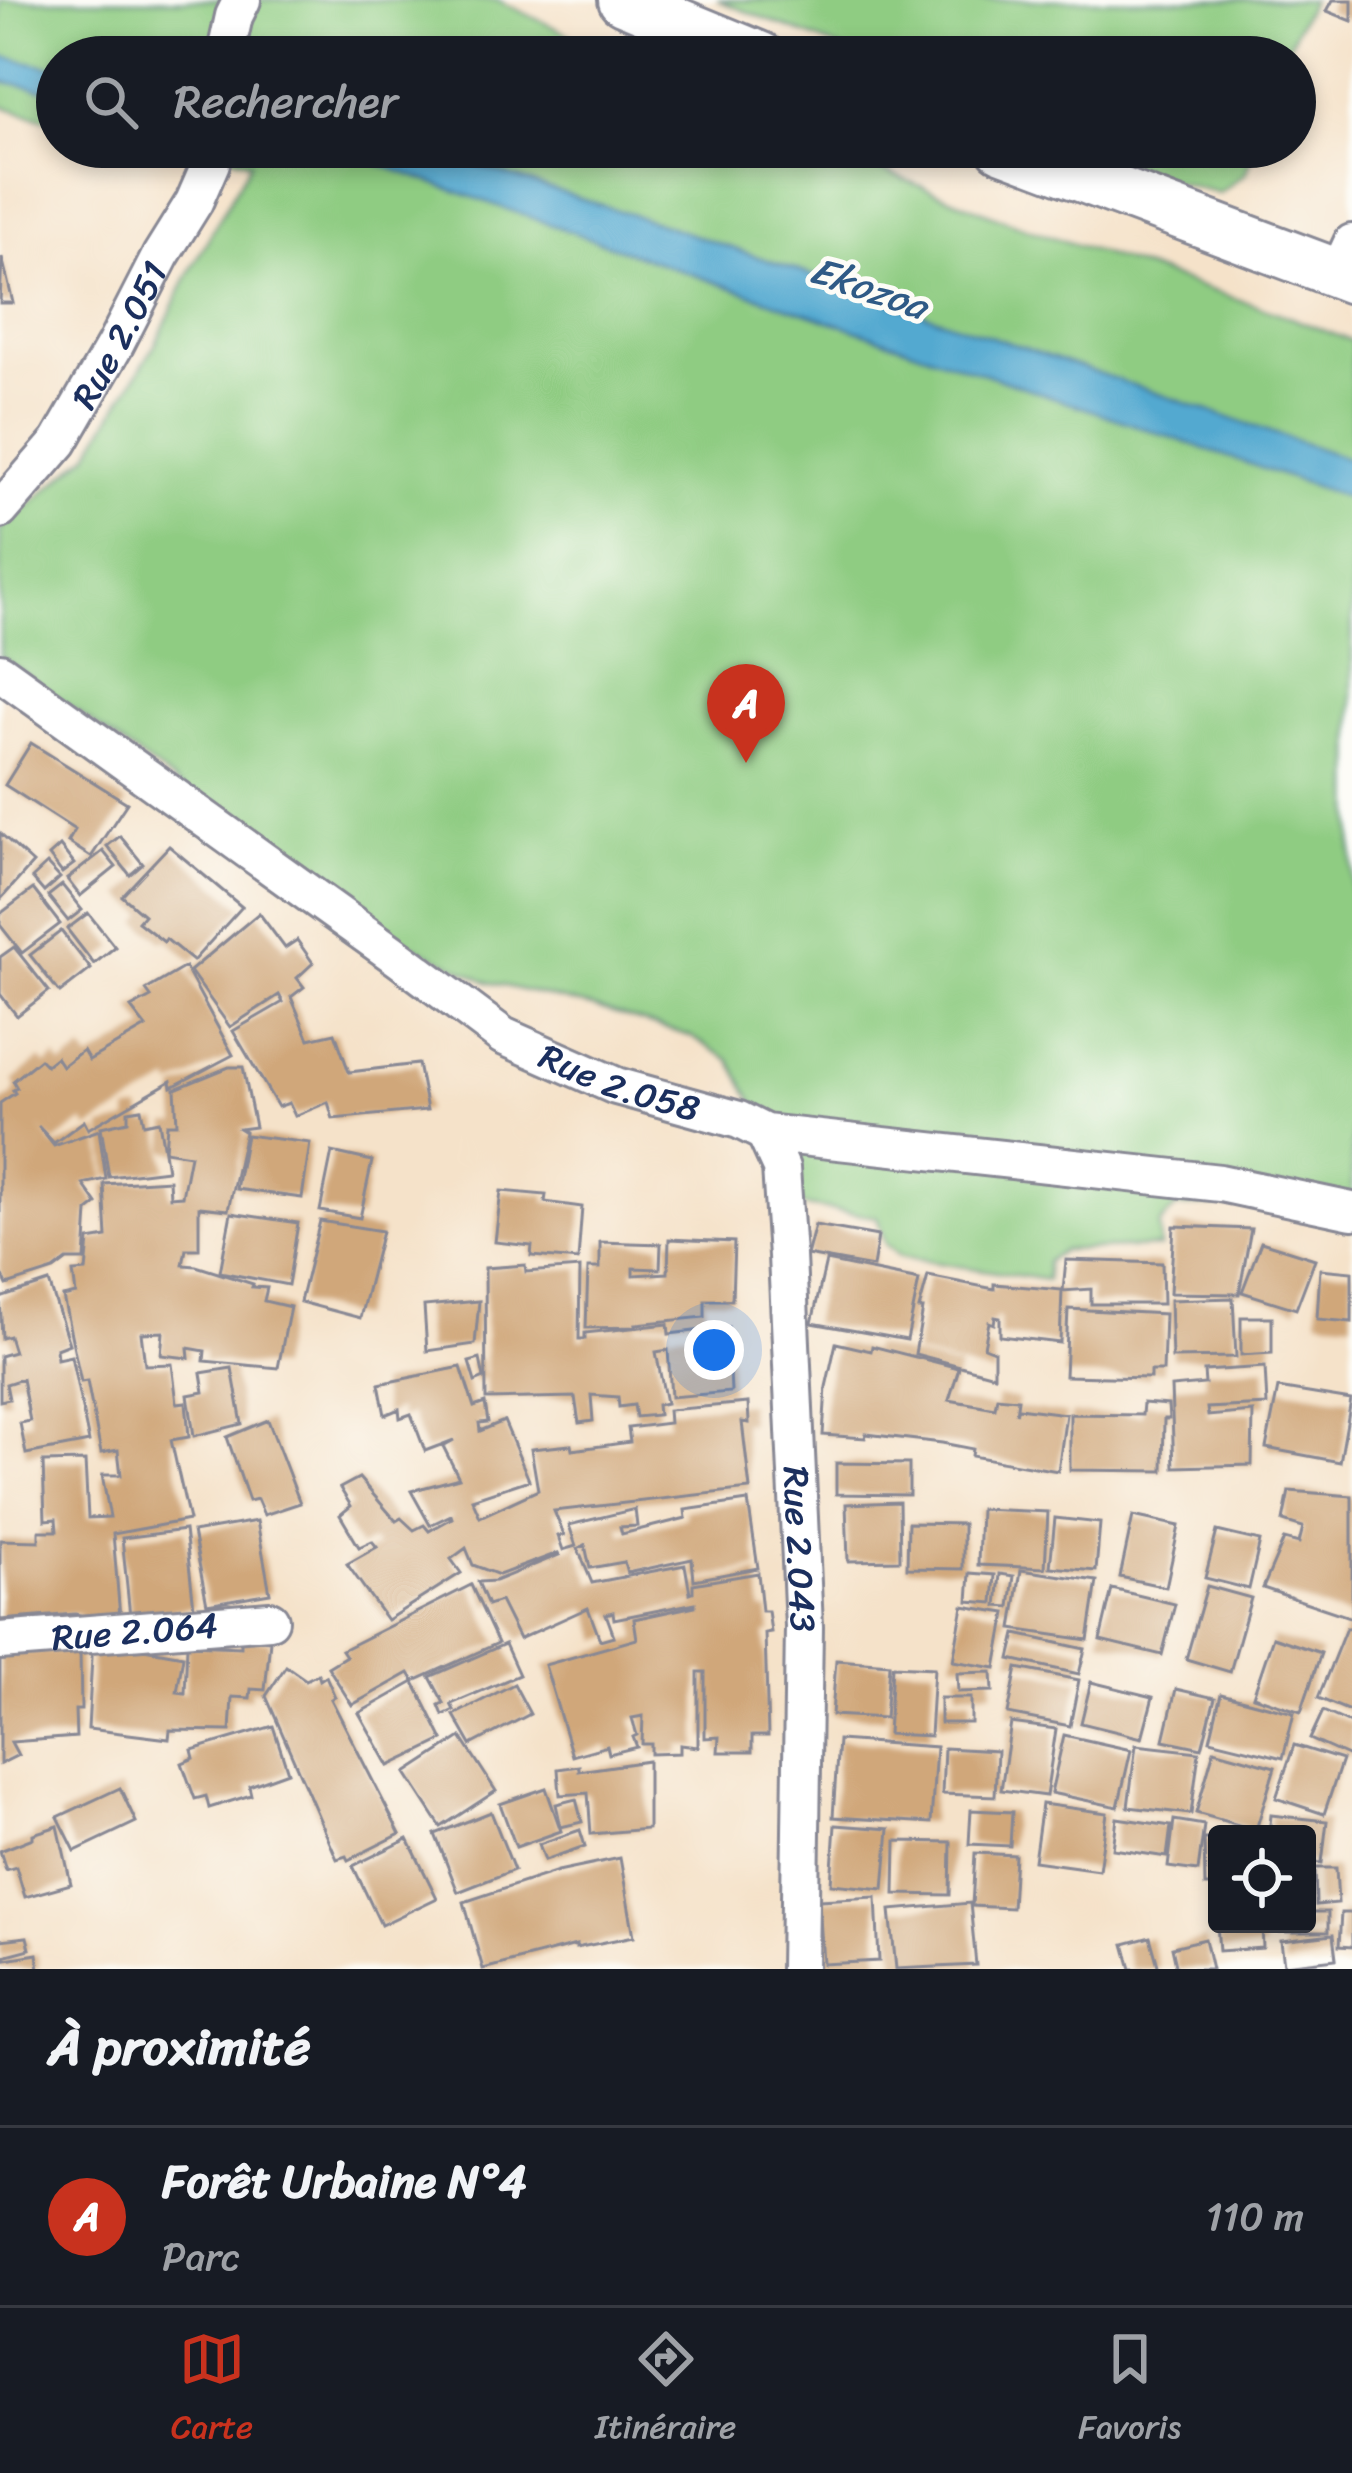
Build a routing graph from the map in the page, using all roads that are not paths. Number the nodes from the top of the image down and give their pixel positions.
1 (242, 0) edge
2 (623, 0) edge
3 (230, 36) edge
4 (710, 36) edge
5 (209, 168) edge
6 (1063, 168) edge
7 (1348, 265) edge
8 (0, 510) edge
9 (0, 672) edge
10 (765, 1133) junction
11 (1352, 1211) edge
12 (270, 1620) dead end
13 (0, 1640) edge
14 (800, 1969) edge

1 - 3 street
2 - 4 main road
5 - 8 street, Rue 2.051
6 - 7 main road
9 - 10 street, Rue 2.058
10 - 11 street, Rue 2.058
10 - 14 street, Rue 2.043
12 - 13 street, Rue 2.064

